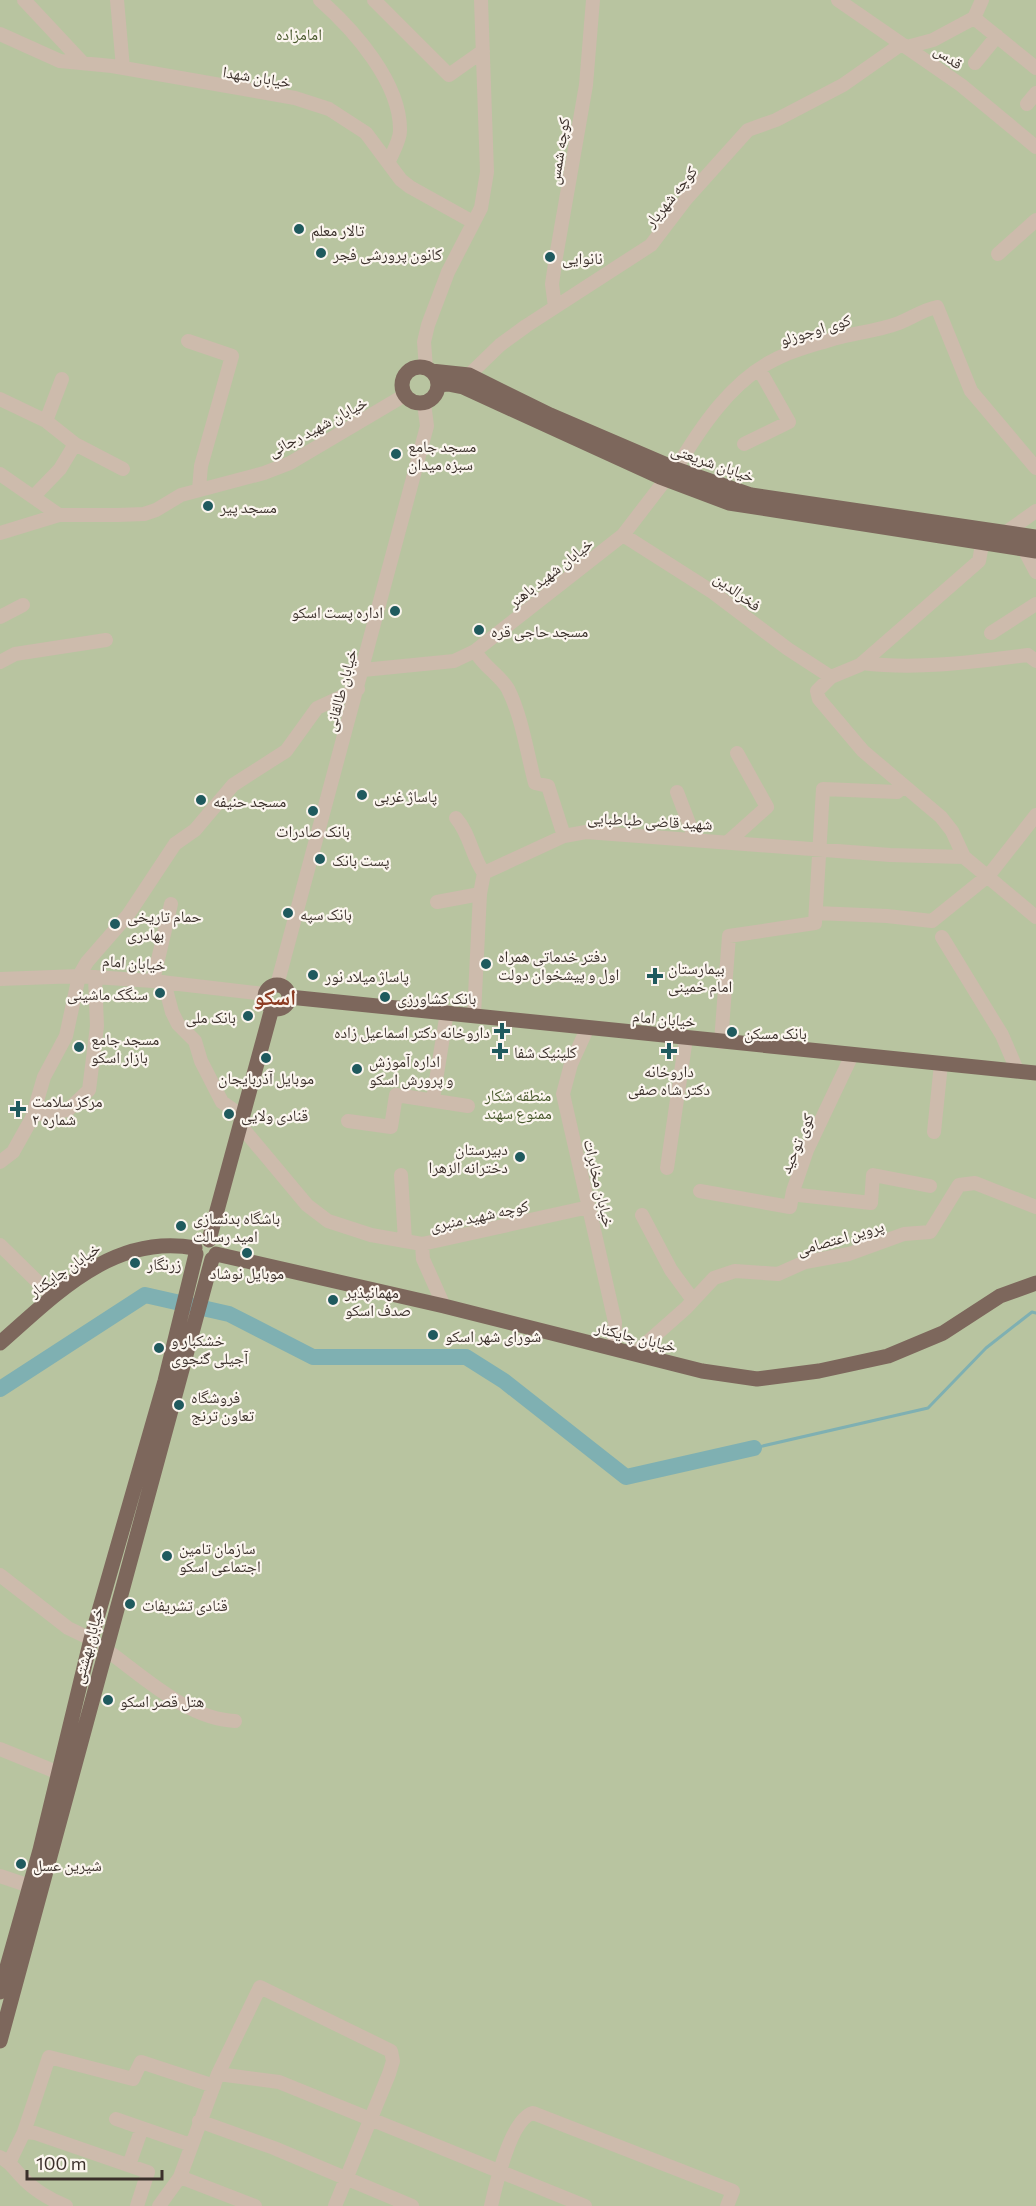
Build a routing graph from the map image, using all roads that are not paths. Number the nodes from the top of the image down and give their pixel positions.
1 (24, 0) edge
2 (117, 0) edge
3 (320, 0) edge
4 (374, 0) edge
5 (482, 0) edge
6 (593, 0) edge
7 (838, 0) edge
8 (982, 0) edge
9 (974, 18) junction
10 (0, 34) edge
11 (997, 36) junction
12 (904, 46) junction
13 (483, 51) junction
14 (82, 62) junction
15 (975, 63) dead end
16 (123, 68) junction
17 (1036, 68) edge
18 (1036, 147) edge
19 (389, 161) junction
20 (1036, 220) edge
21 (473, 222) junction
22 (998, 254) dead end
23 (555, 307) junction
24 (188, 340) dead end
25 (759, 369) junction
26 (429, 370) junction
27 (469, 375) junction
28 (62, 379) dead end
29 (438, 385) junction
30 (405, 395) junction
31 (0, 399) edge
32 (424, 403) junction
33 (46, 421) junction
34 (75, 444) junction
35 (744, 444) dead end
36 (1036, 468) edge
37 (123, 469) dead end
38 (0, 474) edge
39 (671, 474) junction
40 (200, 489) junction
41 (34, 496) junction
42 (1036, 511) edge
43 (59, 515) junction
44 (871, 520) junction
45 (0, 533) edge
46 (1005, 533) junction
47 (623, 535) junction
48 (1036, 537) edge
49 (982, 545) junction
50 (1030, 550) edge
51 (1036, 572) edge
52 (1036, 604) edge
53 (23, 605) dead end
54 (0, 617) edge
55 (991, 633) dead end
56 (106, 640) dead end
57 (474, 651) junction
58 (1036, 661) edge
59 (0, 662) edge
60 (862, 663) junction
61 (363, 670) junction
62 (831, 677) junction
63 (358, 689) junction
64 (737, 753) dead end
65 (903, 787) junction
66 (677, 792) dead end
67 (1036, 815) edge
68 (456, 818) dead end
69 (564, 836) junction
70 (695, 839) junction
71 (729, 841) junction
72 (820, 849) junction
73 (964, 857) junction
74 (484, 873) junction
75 (989, 875) junction
76 (480, 894) junction
77 (437, 902) dead end
78 (171, 904) dead end
79 (1036, 917) edge
80 (815, 918) junction
81 (942, 937) dead end
82 (79, 976) junction
83 (95, 977) junction
84 (0, 980) edge
85 (158, 981) junction
86 (271, 995) junction
87 (447, 1012) junction
88 (474, 1015) junction
89 (587, 1029) junction
90 (686, 1038) junction
91 (722, 1042) junction
92 (852, 1055) junction
93 (941, 1064) junction
94 (1017, 1070) junction
95 (1036, 1073) edge
96 (433, 1099) junction
97 (468, 1106) dead end
98 (33, 1115) junction
99 (241, 1120) junction
100 (348, 1120) dead end
101 (934, 1132) dead end
102 (0, 1162) edge
103 (668, 1168) dead end
104 (401, 1175) dead end
105 (930, 1186) dead end
106 (700, 1191) dead end
107 (793, 1191) junction
108 (589, 1207) junction
109 (1036, 1207) edge
110 (642, 1215) dead end
111 (405, 1241) junction
112 (422, 1244) junction
113 (0, 1245) edge
114 (205, 1251) junction
115 (1036, 1283) edge
116 (52, 1296) junction
117 (693, 1300) junction
118 (444, 1306) junction
119 (187, 1321) junction
120 (0, 1343) edge
121 (614, 1349) junction
122 (634, 1354) junction
123 (0, 1575) edge
124 (92, 1639) junction
125 (105, 1649) junction
126 (235, 1721) dead end
127 (0, 1749) edge
128 (59, 1773) junction
129 (0, 1876) edge
130 (30, 1886) junction
131 (0, 1992) edge
132 (0, 2041) edge
133 (216, 2080) junction
134 (371, 2118) junction
135 (116, 2119) dead end
136 (199, 2121) junction
137 (142, 2128) junction
138 (24, 2132) junction
139 (191, 2145) junction
140 (5, 2159) edge
141 (129, 2165) junction
142 (499, 2173) junction
143 (180, 2177) junction
144 (346, 2179) junction
145 (66, 2206) edge
146 (137, 2206) edge
147 (159, 2206) edge
148 (255, 2206) edge
149 (335, 2206) edge
150 (412, 2206) edge
151 (490, 2206) edge
152 (585, 2206) edge
153 (727, 2206) edge

1 - 14 street
2 - 16 street
3 - 19 street
4 - 13 street
5 - 13 street
6 - 23 street, کوچه شمس
7 - 12 street, قدس
8 - 9 street
9 - 11 street
9 - 12 street, کوچه شهریار
10 - 14 street, خیابان شهدا
11 - 15 street
11 - 17 street
12 - 18 street, قدس
12 - 23 street, کوچه شهریار
13 - 21 street
14 - 16 street, خیابان شهدا
16 - 19 street, خیابان شهدا
19 - 21 street, خیابان شهدا
20 - 22 street
21 - 26 street
23 - 27 street, کوچه شهریار
24 - 40 street
25 - 35 street
25 - 36 street, کوی اوجوزلو
25 - 39 street, کوی اوجوزلو
26 - 27 main road, خیابان شریعتی
26 - 29 main road
26 - 30 main road
27 - 39 main road, خیابان شریعتی
28 - 33 street
29 - 32 main road
29 - 39 main road, خیابان شریعتی
30 - 32 main road
30 - 40 street, خیابان شهید رجائی
31 - 33 street
32 - 61 street, خیابان طالقانی
33 - 34 street
34 - 37 street
34 - 41 street
38 - 41 street
39 - 44 main road, خیابان شریعتی
39 - 47 street, خیابان شهید باهنر
40 - 43 street, خیابان شهید رجائی
41 - 43 street
42 - 46 street
43 - 45 street, خیابان شهید رجائی
44 - 46 main road, خیابان شریعتی
44 - 49 main road, خیابان شریعتی
46 - 48 main road, خیابان شریعتی
47 - 57 street, خیابان شهید باهنر
47 - 62 street, فخرالدین
49 - 50 main road, خیابان شریعتی
49 - 60 street
50 - 51 street
52 - 55 street
53 - 54 street
56 - 59 street
57 - 61 street, خیابان شهید باهنر
57 - 69 street
58 - 60 street
60 - 62 street
61 - 63 street, خیابان طالقانی
62 - 65 street
63 - 82 street
63 - 86 street, خیابان طالقانی
64 - 71 street
65 - 72 street
65 - 73 street
66 - 70 street
67 - 75 street
68 - 74 street
69 - 70 street, شهید قاضی طباطبایی
69 - 74 street, شهید قاضی طباطبایی
70 - 71 street, شهید قاضی طباطبایی
71 - 72 street, شهید قاضی طباطبایی
72 - 73 street, شهید قاضی طباطبایی
72 - 80 street
73 - 75 street
74 - 76 street
75 - 79 street
75 - 80 street
76 - 77 street
76 - 88 street
78 - 85 street
80 - 91 street
81 - 94 street
82 - 83 street, خیابان امام
82 - 84 street, خیابان امام
82 - 98 street
83 - 85 street, خیابان امام
83 - 98 street
85 - 86 street, خیابان امام
85 - 99 street, کوچه شهید منبری
86 - 87 main road, خیابان امام
86 - 99 main road
87 - 88 main road, خیابان امام
87 - 96 street
88 - 89 main road, خیابان امام
89 - 90 main road, خیابان امام
89 - 108 street, خیابان مخابرات
90 - 91 main road, خیابان امام
90 - 103 street
91 - 92 main road, خیابان امام
92 - 93 main road, خیابان امام
92 - 107 street, کوی توحید
93 - 94 main road, خیابان امام
93 - 101 street
94 - 95 main road, خیابان امام
96 - 97 street
96 - 100 street
98 - 102 street
99 - 111 street, کوچه شهید منبری
99 - 114 main road
104 - 111 street
105 - 107 street, کوی توحید
106 - 107 street
108 - 112 street, کوچه شهید منبری
108 - 121 street, خیابان مخابرات
109 - 117 street, پروین اعتصامی
110 - 117 street
111 - 112 street, کوچه شهید منبری
112 - 118 street
113 - 116 street
114 - 116 main road, خیابان چایکنار
114 - 118 main road, خیابان چایکنار
114 - 119 main road, خیابان بهشتی
114 - 119 main road, خیابان بهشتی
115 - 122 main road, خیابان چایکنار
116 - 120 main road, خیابان چایکنار
117 - 122 street, پروین اعتصامی
118 - 121 main road, خیابان چایکنار
119 - 124 main road, خیابان بهشتی
119 - 125 main road, خیابان بهشتی
121 - 122 main road, خیابان چایکنار
123 - 124 street
124 - 128 main road, خیابان بهشتی
125 - 126 street
125 - 132 main road, خیابان بهشتی
127 - 128 street
128 - 130 main road, خیابان بهشتی
129 - 130 street
130 - 131 main road, خیابان بهشتی
133 - 134 street
133 - 134 street
133 - 136 street
133 - 138 street
134 - 142 street
134 - 144 street
135 - 137 street
136 - 139 street
136 - 144 street
137 - 139 street
137 - 141 street
138 - 140 street
138 - 141 street
139 - 143 street
140 - 145 street
141 - 146 street
142 - 151 street
142 - 152 street
142 - 153 street
143 - 147 street
143 - 148 street
144 - 149 street
144 - 150 street

